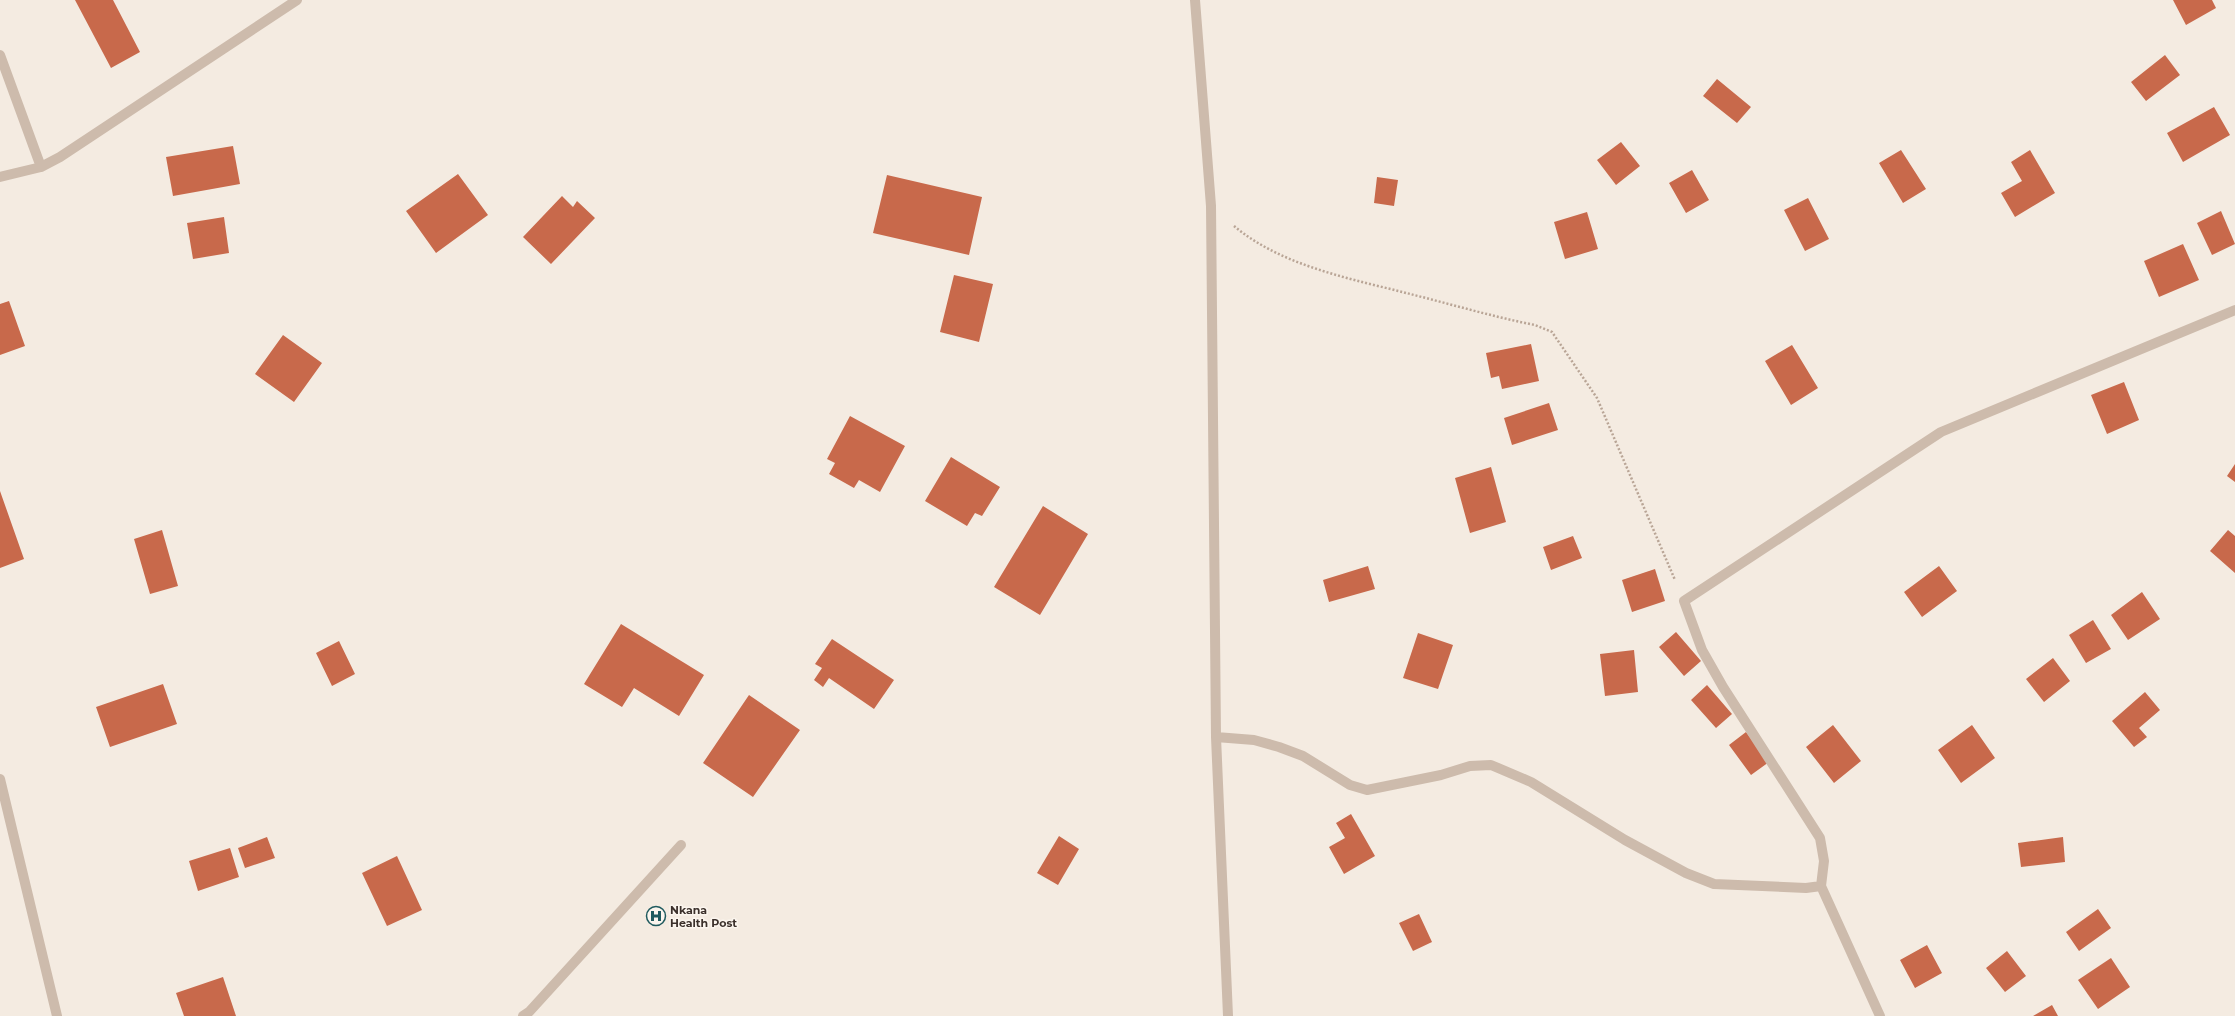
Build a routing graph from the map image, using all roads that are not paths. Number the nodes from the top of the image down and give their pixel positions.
1 (297, 0) edge
2 (1195, 0) edge
3 (0, 55) edge
4 (41, 167) junction
5 (0, 177) edge
6 (2235, 310) edge
7 (1216, 737) junction
8 (0, 779) edge
9 (681, 845) dead end
10 (1821, 886) junction
11 (57, 1016) edge
12 (523, 1016) edge
13 (1228, 1016) edge
14 (1880, 1016) edge

1 - 4 street
2 - 7 street
3 - 4 street
4 - 5 street
6 - 10 street
7 - 10 street
7 - 13 street
8 - 11 street
9 - 12 street
10 - 14 street

